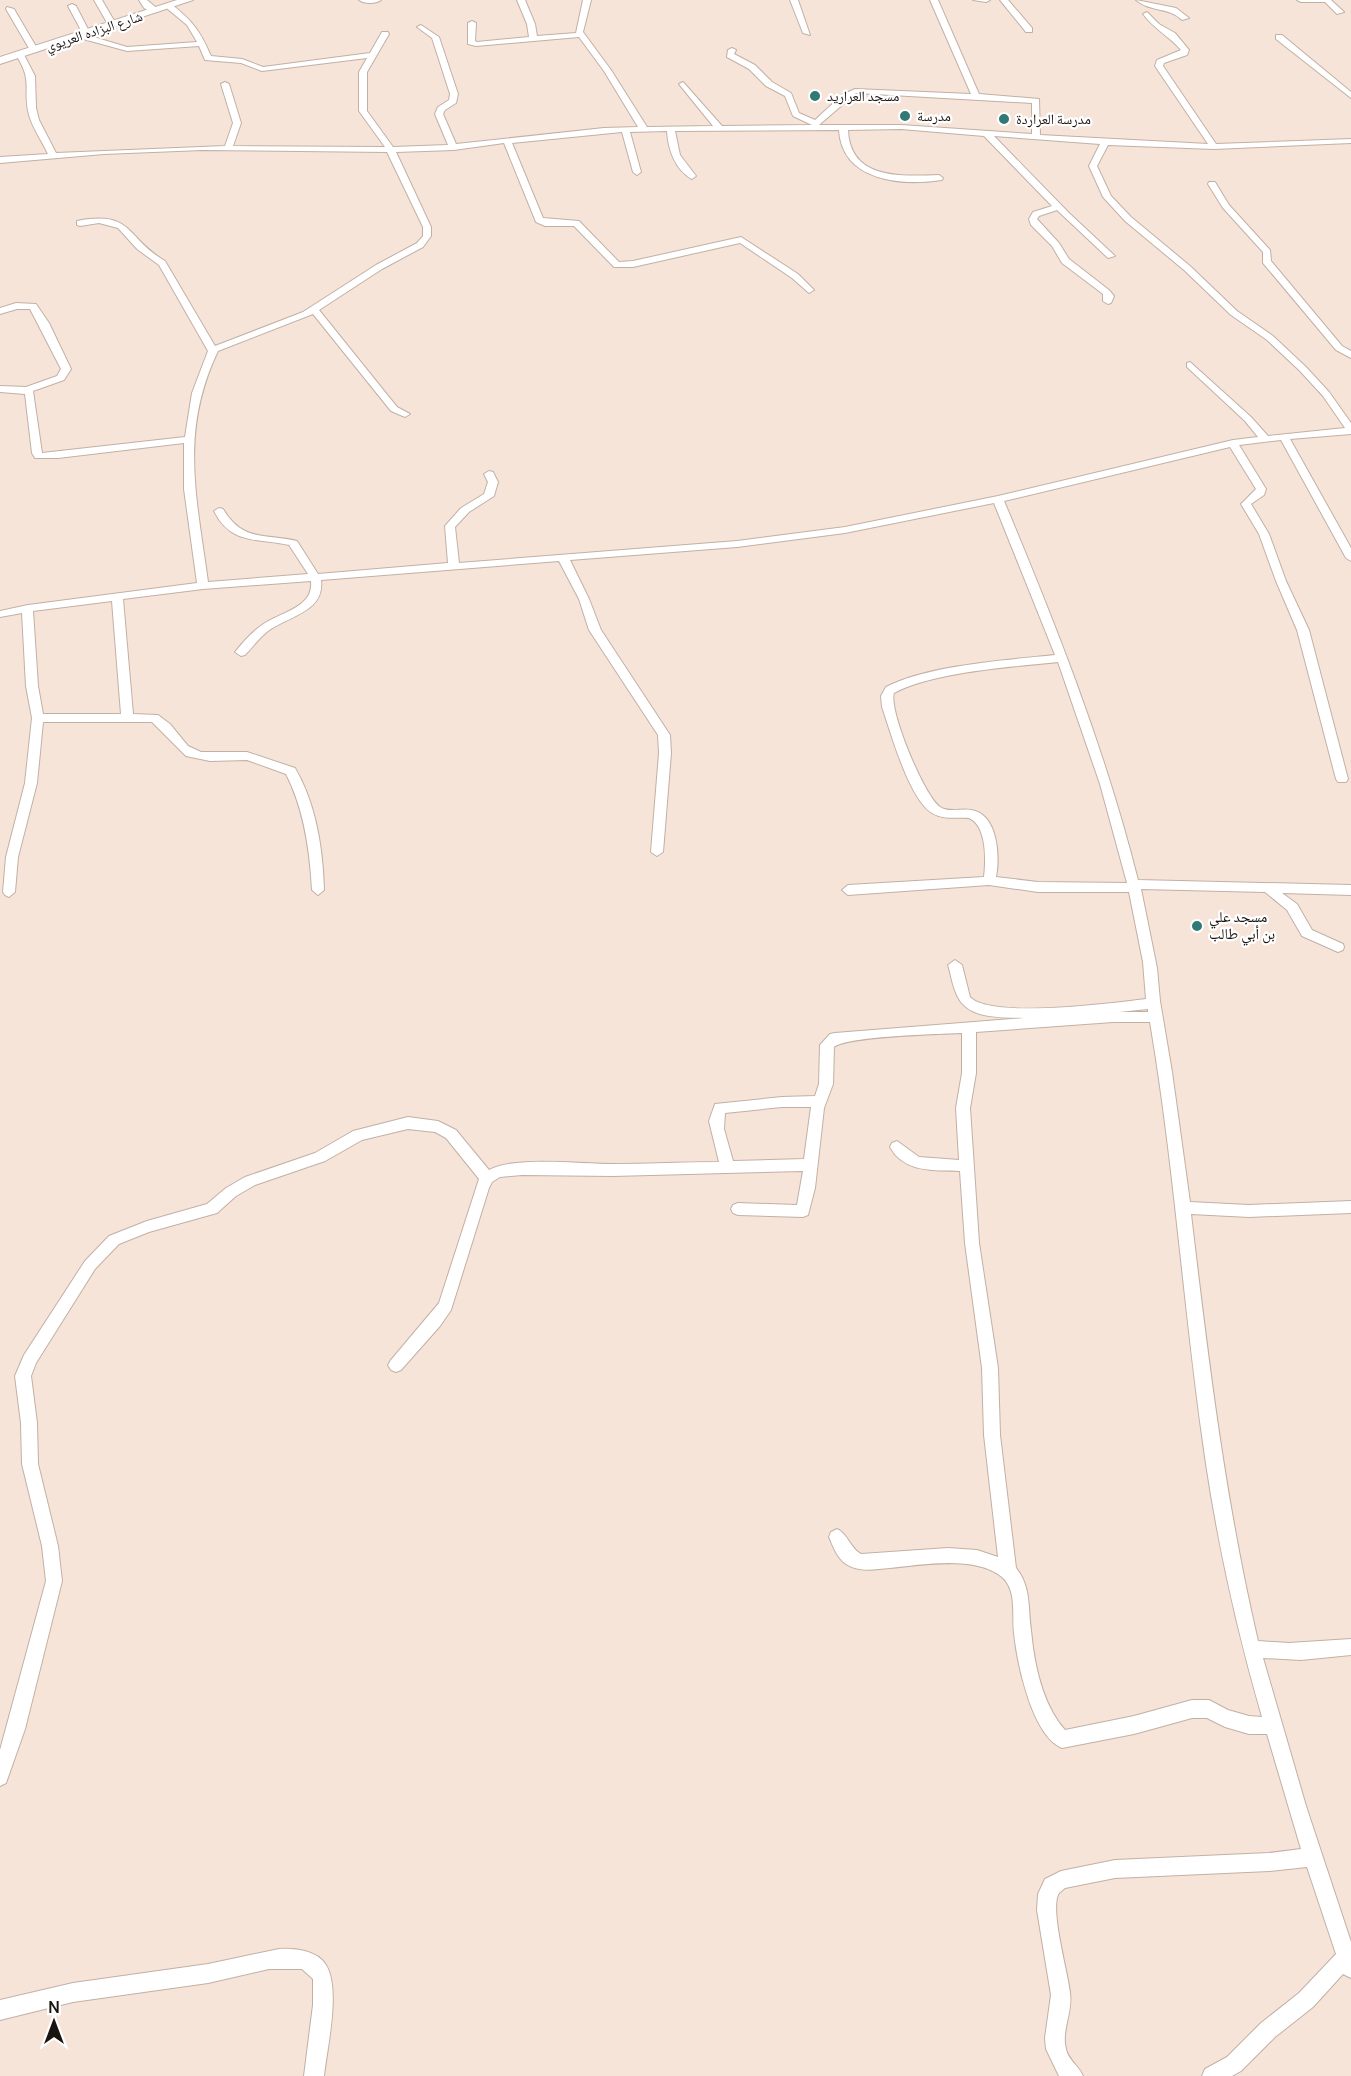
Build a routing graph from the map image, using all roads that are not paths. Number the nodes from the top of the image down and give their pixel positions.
1 (98, 0) edge
2 (143, 0) edge
3 (188, 0) edge
4 (363, 0) edge
5 (377, 0) edge
6 (521, 0) edge
7 (587, 0) edge
8 (794, 0) edge
9 (934, 0) edge
10 (977, 0) edge
11 (986, 0) edge
12 (1004, 0) edge
13 (1140, 0) edge
14 (1301, 0) edge
15 (72, 6) dead end
16 (168, 6) junction
17 (10, 9) dead end
18 (156, 10) junction
19 (1340, 12) dead end
20 (1147, 14) dead end
21 (1185, 18) dead end
22 (112, 24) junction
23 (472, 24) dead end
24 (421, 27) dead end
25 (1029, 30) dead end
26 (807, 33) dead end
27 (82, 34) junction
28 (385, 34) dead end
29 (580, 34) junction
30 (1279, 37) dead end
31 (532, 38) junction
32 (202, 44) junction
33 (34, 50) junction
34 (732, 50) dead end
35 (20, 55) junction
36 (372, 55) junction
37 (0, 61) edge
38 (225, 84) dead end
39 (684, 84) dead end
40 (976, 96) junction
41 (1351, 96) edge
42 (815, 124) junction
43 (844, 126) junction
44 (825, 127) junction
45 (625, 129) junction
46 (644, 129) junction
47 (671, 129) junction
48 (720, 129) junction
49 (986, 133) junction
50 (1036, 137) junction
51 (1351, 141) edge
52 (508, 142) junction
53 (1104, 142) junction
54 (1214, 147) junction
55 (228, 148) junction
56 (454, 148) junction
57 (390, 149) junction
58 (53, 155) junction
59 (0, 160) edge
60 (637, 172) dead end
61 (692, 176) dead end
62 (939, 178) dead end
63 (1212, 184) dead end
64 (1058, 207) junction
65 (80, 223) dead end
66 (1111, 256) dead end
67 (809, 290) dead end
68 (1108, 302) dead end
69 (313, 308) junction
70 (0, 311) edge
71 (213, 351) junction
72 (1351, 355) edge
73 (1190, 365) dead end
74 (0, 389) edge
75 (27, 390) junction
76 (405, 414) dead end
77 (1351, 431) edge
78 (1284, 437) junction
79 (190, 439) junction
80 (1265, 439) junction
81 (1233, 443) junction
82 (489, 474) dead end
83 (998, 499) junction
84 (219, 512) dead end
85 (563, 558) junction
86 (1351, 558) edge
87 (454, 566) junction
88 (316, 577) junction
89 (203, 585) junction
90 (117, 596) junction
91 (28, 608) junction
92 (0, 614) edge
93 (241, 652) dead end
94 (1061, 658) junction
95 (127, 717) junction
96 (38, 718) junction
97 (1342, 779) dead end
98 (657, 852) dead end
99 (989, 881) junction
100 (1134, 886) junction
101 (1266, 887) junction
102 (318, 890) dead end
103 (848, 890) dead end
104 (1351, 890) edge
105 (9, 892) dead end
106 (1338, 947) dead end
107 (955, 965) dead end
108 (1155, 1010) junction
109 (969, 1028) junction
110 (819, 1101) junction
111 (897, 1147) dead end
112 (809, 1165) junction
113 (967, 1166) junction
114 (728, 1167) junction
115 (488, 1178) junction
116 (1351, 1207) edge
117 (1185, 1208) junction
118 (738, 1209) dead end
119 (396, 1365) dead end
120 (837, 1537) dead end
121 (1008, 1572) junction
122 (1351, 1647) edge
123 (1251, 1648) junction
124 (1274, 1726) junction
125 (0, 1777) edge
126 (1313, 1857) junction
127 (1349, 1963) edge
128 (0, 2010) edge
129 (314, 2076) edge
130 (1072, 2076) edge
131 (1212, 2076) edge

1 - 22 street
2 - 18 street
3 - 16 street, شارع البزاده العريوي
4 - 5 street
6 - 31 street
7 - 29 street
8 - 26 street
9 - 40 street
10 - 11 street
12 - 25 street
13 - 21 street
14 - 19 street
15 - 27 street
16 - 18 street, شارع البزاده العريوي
16 - 32 street
17 - 33 street
18 - 22 street, شارع البزاده العريوي
20 - 54 street
22 - 27 street, شارع البزاده العريوي
23 - 31 street
24 - 56 street
27 - 32 street
27 - 33 street, شارع البزاده العريوي
28 - 36 street
29 - 31 street
29 - 46 street
30 - 41 street
32 - 36 street
33 - 35 street, شارع البزاده العريوي
34 - 42 street
35 - 37 street, شارع البزاده العريوي
35 - 58 street
36 - 57 street
38 - 55 street
39 - 48 street
40 - 42 street
40 - 50 street
42 - 44 street
43 - 44 street
43 - 49 street
43 - 62 street
44 - 48 street
45 - 46 street
45 - 52 street
45 - 60 street
46 - 47 street
47 - 48 street
47 - 61 street
49 - 50 street
49 - 64 street
50 - 53 street
51 - 54 street
52 - 56 street
52 - 67 street
53 - 54 street
53 - 77 street
55 - 57 street
55 - 58 street
56 - 57 street
57 - 69 street
58 - 59 street
63 - 72 street
64 - 66 street
64 - 68 street
65 - 71 street
69 - 71 street
69 - 76 street
70 - 75 street
71 - 79 street
73 - 80 street
74 - 75 street
75 - 79 street
77 - 78 street
78 - 80 street
78 - 86 street
79 - 89 street
80 - 81 street
81 - 83 street
81 - 97 street
82 - 87 street
83 - 85 street
83 - 94 street
84 - 88 street
85 - 87 street
85 - 98 street
87 - 88 street
88 - 89 street
88 - 93 street
89 - 90 street
90 - 91 street
90 - 95 street
91 - 92 street
91 - 96 street
94 - 99 street
94 - 100 street
95 - 96 street
95 - 102 street
96 - 105 street
99 - 100 street
99 - 103 street
100 - 101 street
100 - 108 street
101 - 104 street
101 - 106 street
107 - 108 street
108 - 109 street
108 - 117 street
109 - 110 street
109 - 113 street
110 - 112 street
110 - 114 street
111 - 113 street
112 - 114 street
112 - 118 street
113 - 121 street
114 - 115 street
115 - 119 street
115 - 125 street
116 - 117 street
117 - 123 street
120 - 121 street
121 - 124 street
122 - 123 street
123 - 124 street
124 - 126 street
126 - 127 street
126 - 130 street
127 - 131 street
128 - 129 street

